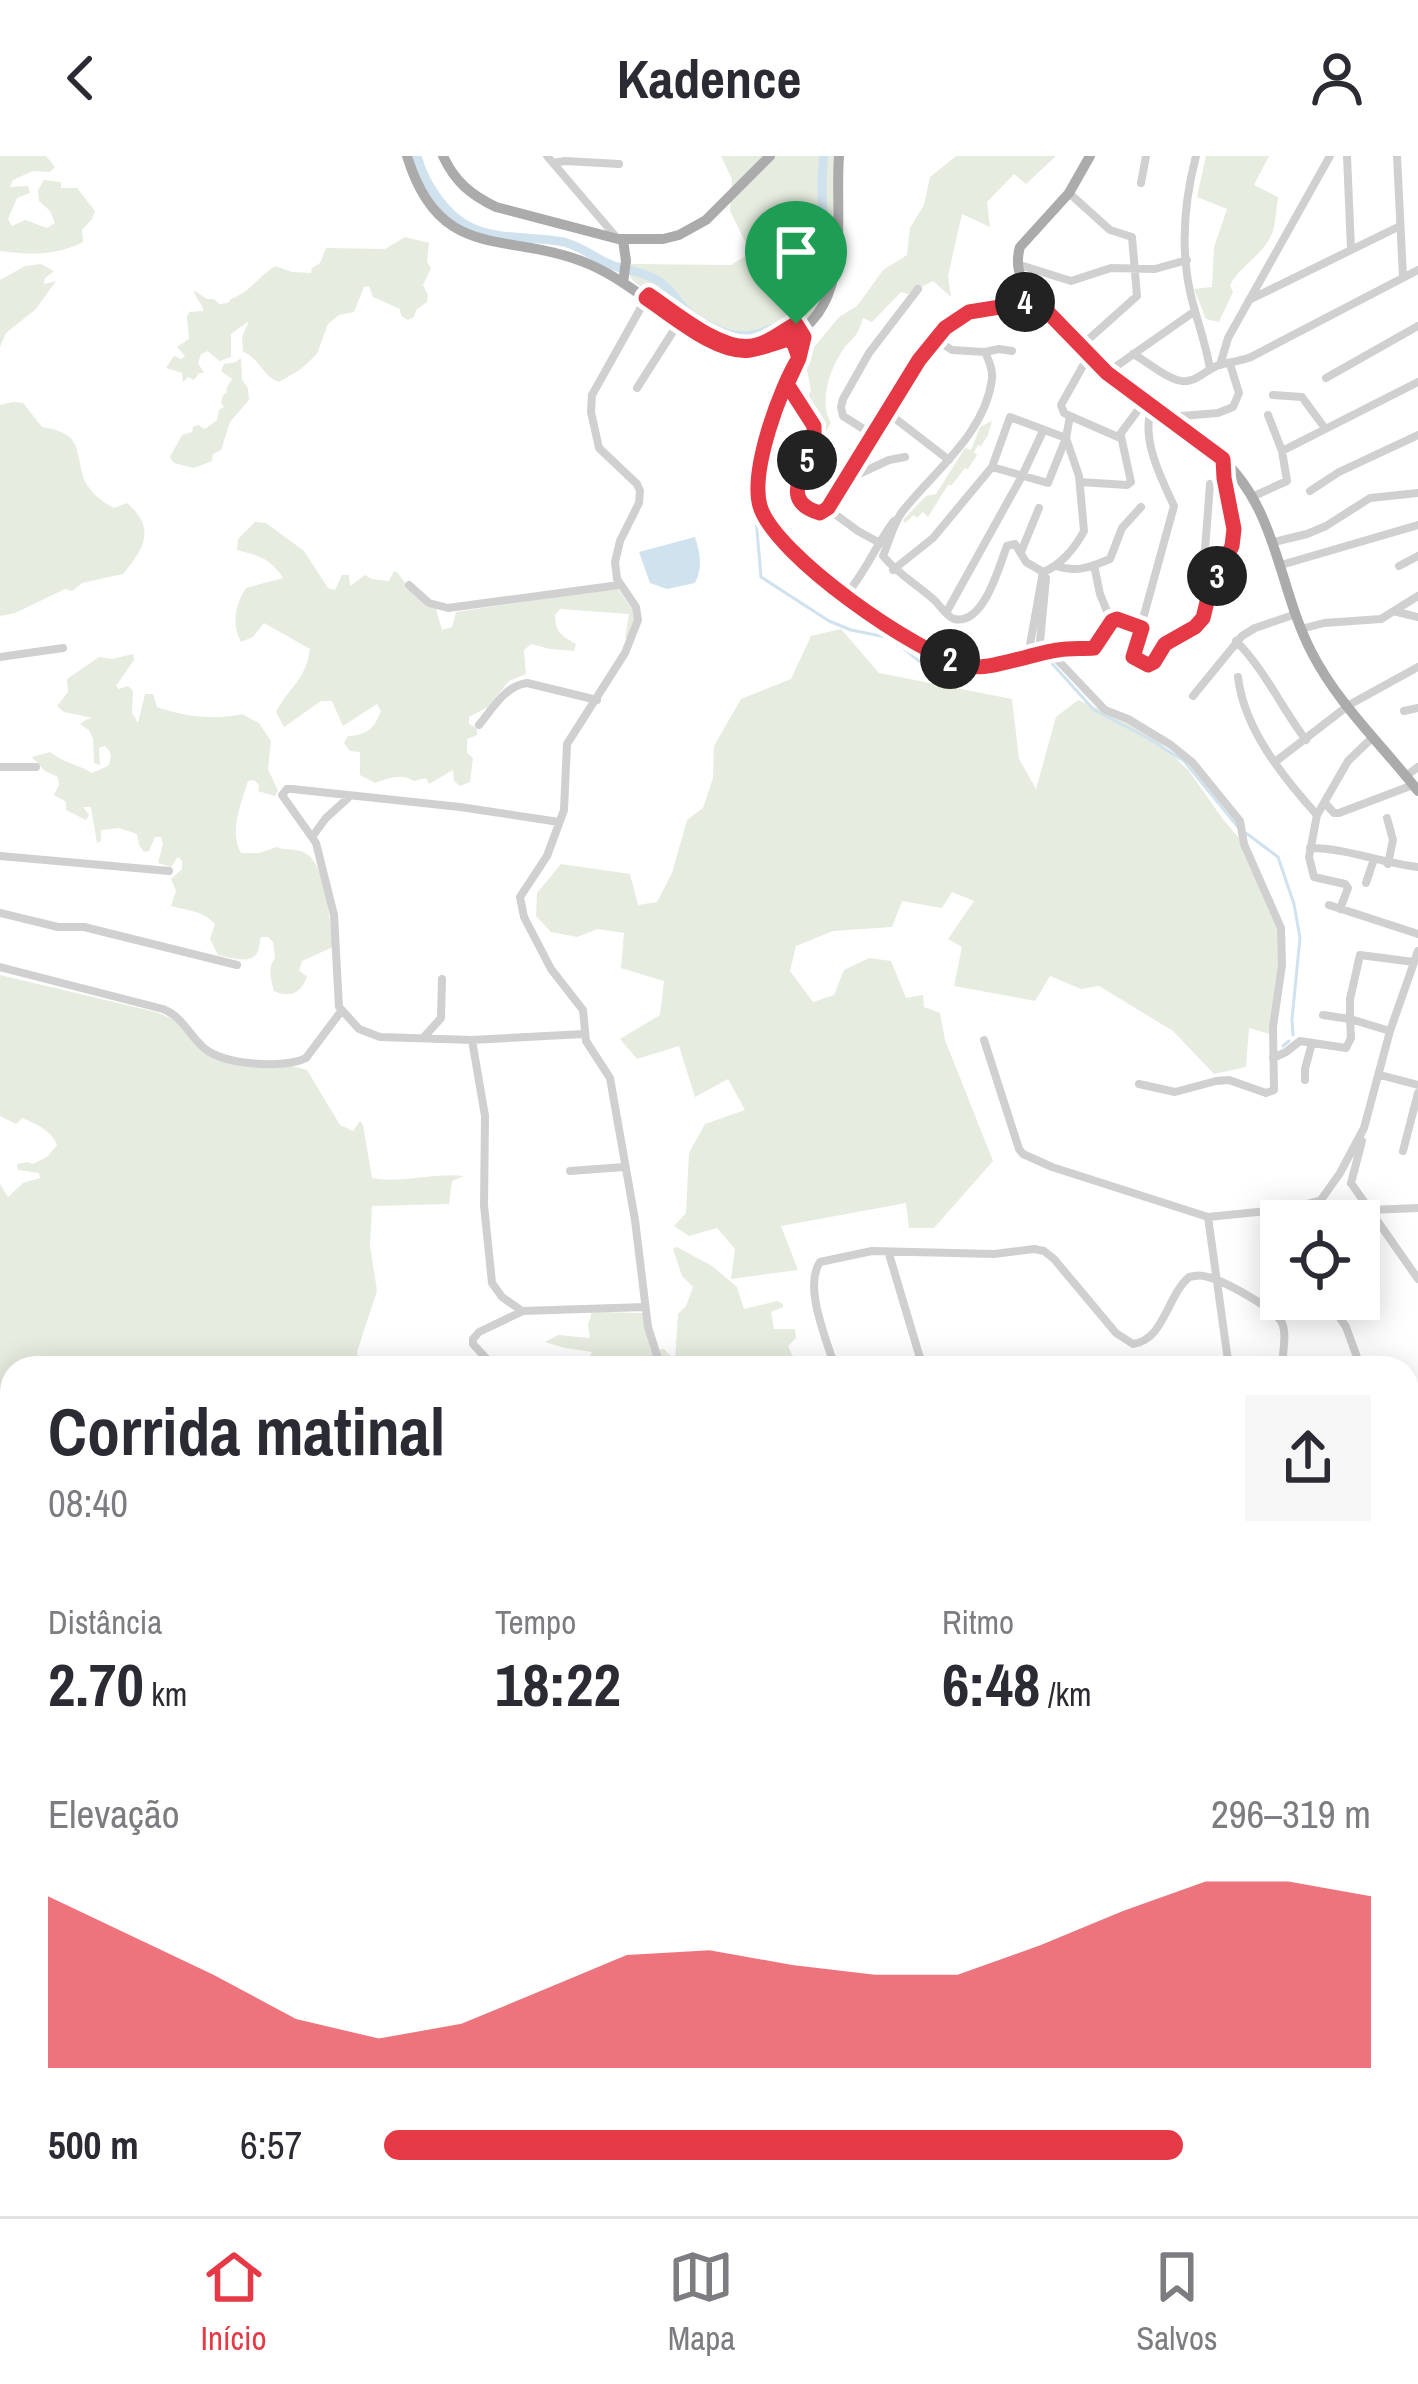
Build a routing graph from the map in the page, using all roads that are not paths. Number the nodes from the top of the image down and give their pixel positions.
1 (407, 156) edge
2 (447, 156) edge
3 (770, 156) edge
4 (839, 156) edge
5 (1090, 156) edge
6 (1146, 156) edge
7 (1196, 156) edge
8 (1330, 156) edge
9 (1347, 156) edge
10 (1397, 156) edge
11 (550, 160) edge
12 (619, 164) dead end
13 (1141, 183) dead end
14 (1069, 193) junction
15 (1398, 226) junction
16 (620, 240) junction
17 (1352, 249) junction
18 (1187, 260) junction
19 (1017, 264) junction
20 (1136, 268) junction
21 (1418, 270) edge
22 (1262, 275) junction
23 (1403, 278) junction
24 (624, 279) junction
25 (1275, 288) junction
26 (918, 289) dead end
27 (648, 297) junction
28 (1249, 300) junction
29 (1037, 301) junction
30 (1195, 311) junction
31 (681, 319) junction
32 (1418, 326) edge
33 (797, 338) junction
34 (934, 339) junction
35 (1085, 350) junction
36 (1012, 351) dead end
37 (986, 352) junction
38 (1133, 354) junction
39 (1220, 366) junction
40 (1107, 373) junction
41 (1326, 378) dead end
42 (1416, 380) edge
43 (787, 384) junction
44 (637, 388) dead end
45 (1274, 395) dead end
46 (1148, 405) junction
47 (887, 412) junction
48 (1268, 415) dead end
49 (1070, 416) junction
50 (1168, 417) junction
51 (1324, 428) junction
52 (1043, 431) junction
53 (873, 435) junction
54 (1418, 435) edge
55 (1121, 436) junction
56 (1066, 438) junction
57 (1282, 451) junction
58 (904, 457) dead end
59 (1223, 459) junction
60 (949, 460) junction
61 (992, 466) junction
62 (1022, 476) junction
63 (844, 481) junction
64 (1080, 482) junction
65 (1210, 484) dead end
66 (1310, 491) dead end
67 (1418, 493) edge
68 (1254, 496) junction
69 (1142, 507) dead end
70 (828, 508) junction
71 (1039, 508) dead end
72 (899, 515) junction
73 (1418, 525) edge
74 (878, 542) junction
75 (1274, 542) junction
76 (1020, 554) junction
77 (1418, 556) edge
78 (1094, 565) junction
79 (1281, 565) junction
80 (1222, 566) junction
81 (1399, 566) dead end
82 (1049, 569) junction
83 (893, 570) junction
84 (409, 585) dead end
85 (620, 585) junction
86 (1418, 596) edge
87 (844, 597) junction
88 (1396, 611) junction
89 (946, 613) junction
90 (1296, 614) junction
91 (1418, 617) edge
92 (1112, 621) junction
93 (1142, 628) junction
94 (1301, 629) junction
95 (1236, 641) junction
96 (63, 648) dead end
97 (1044, 652) junction
98 (1028, 656) junction
99 (0, 657) edge
100 (1418, 667) edge
101 (1238, 677) dead end
102 (1193, 696) dead end
103 (597, 700) junction
104 (1349, 705) junction
105 (1418, 708) edge
106 (1404, 711) dead end
107 (479, 725) dead end
108 (1374, 737) junction
109 (1306, 740) junction
110 (1275, 762) junction
111 (1418, 766) edge
112 (0, 767) edge
113 (36, 767) dead end
114 (1413, 784) edge
115 (350, 797) junction
116 (1325, 803) junction
117 (1317, 814) junction
118 (1387, 818) dead end
119 (559, 822) junction
120 (312, 837) junction
121 (1310, 848) junction
122 (0, 856) edge
123 (1374, 859) junction
124 (1388, 864) junction
125 (1418, 867) edge
126 (169, 872) dead end
127 (1366, 883) dead end
128 (1329, 905) dead end
129 (1340, 909) junction
130 (0, 913) edge
131 (1418, 934) edge
132 (1418, 951) edge
133 (1414, 962) junction
134 (237, 964) dead end
135 (0, 967) edge
136 (442, 980) dead end
137 (342, 1010) junction
138 (1323, 1015) dead end
139 (1351, 1019) junction
140 (1390, 1031) junction
141 (584, 1034) junction
142 (422, 1039) junction
143 (472, 1040) junction
144 (984, 1040) dead end
145 (1312, 1043) junction
146 (1273, 1058) junction
147 (1380, 1075) junction
148 (1305, 1080) dead end
149 (1139, 1084) dead end
150 (1418, 1089) edge
151 (1364, 1128) junction
152 (1402, 1151) dead end
153 (624, 1167) junction
154 (570, 1171) dead end
155 (1341, 1172) junction
156 (1354, 1172) junction
157 (1352, 1184) junction
158 (1319, 1200) edge
159 (1362, 1200) edge
160 (1418, 1208) edge
161 (1380, 1210) edge
162 (1260, 1212) edge
163 (1208, 1217) junction
164 (1380, 1225) edge
165 (889, 1253) junction
166 (1418, 1279) edge
167 (1216, 1280) junction
168 (645, 1307) junction
169 (523, 1311) junction
170 (1341, 1320) edge
171 (484, 1356) edge
172 (657, 1356) edge
173 (832, 1356) edge
174 (919, 1356) edge
175 (1227, 1356) edge
176 (1283, 1356) edge
177 (1357, 1356) edge

1 - 24 main road
2 - 16 main road
3 - 16 main road
4 - 33 main road
5 - 14 main road
6 - 13 street
7 - 18 street
8 - 22 street
9 - 17 street
10 - 15 street
11 - 12 street
11 - 16 street
14 - 19 main road
14 - 20 street
15 - 17 street
15 - 23 street
16 - 24 main road
17 - 25 street
18 - 20 street
18 - 30 street
19 - 20 street
19 - 29 main road
20 - 35 street
21 - 23 street
22 - 25 street
22 - 28 street
23 - 39 street
24 - 27 main road
25 - 28 street
26 - 53 street
27 - 31 main road
27 - 85 street
28 - 39 street
29 - 34 street
29 - 35 main road
30 - 38 street
30 - 39 street
31 - 33 main road
31 - 44 street
32 - 41 street
33 - 43 street
34 - 37 street
34 - 47 street
35 - 40 main road
35 - 49 street
36 - 37 street
37 - 60 street
38 - 39 street
38 - 40 street
39 - 50 street
40 - 46 main road
42 - 51 street
43 - 70 street
43 - 87 street
45 - 51 street
46 - 50 main road
46 - 55 street
46 - 93 street
47 - 53 street
47 - 60 street
48 - 57 street
49 - 55 street
49 - 56 street
50 - 59 main road
51 - 57 street
52 - 56 street
52 - 61 street
52 - 62 street
53 - 63 street
54 - 66 street
55 - 64 street
56 - 62 street
56 - 64 street
57 - 68 street
58 - 63 street
59 - 68 main road
59 - 80 street
60 - 72 street
61 - 62 street
61 - 83 street
62 - 89 street
63 - 70 street
64 - 82 street
65 - 80 street
67 - 75 street
68 - 75 main road
69 - 78 street
70 - 74 street
71 - 76 street
72 - 74 street
72 - 83 street
73 - 79 street
74 - 87 street
75 - 79 main road
76 - 82 street
76 - 89 street
77 - 81 street
78 - 82 street
78 - 92 street
79 - 90 main road
80 - 93 street
82 - 97 street
82 - 98 street
83 - 89 street
84 - 85 street
85 - 103 street
86 - 88 street
87 - 98 street
88 - 91 street
88 - 94 street
90 - 94 main road
90 - 95 street
92 - 93 street
92 - 97 street
94 - 104 main road
95 - 102 street
95 - 109 street
96 - 99 street
97 - 98 street
97 - 146 street
100 - 104 street
101 - 110 street
103 - 107 street
103 - 119 street
104 - 108 main road
104 - 109 street
105 - 106 street
108 - 114 main road
108 - 116 street
109 - 110 street
110 - 117 street
111 - 114 street
112 - 113 street
114 - 116 street
115 - 119 street
115 - 120 street
115 - 120 street
116 - 117 street
117 - 121 street
118 - 124 street
119 - 141 street
120 - 137 street
121 - 123 street
121 - 129 street
122 - 126 street
123 - 124 street
123 - 127 street
124 - 125 street
128 - 129 street
129 - 131 street
130 - 134 street
132 - 133 street
133 - 139 street
133 - 140 street
135 - 137 street
136 - 142 street
137 - 142 street
138 - 139 street
139 - 140 street
139 - 145 street
140 - 147 street
141 - 143 street
141 - 153 street
142 - 143 street
143 - 169 street
144 - 163 street
145 - 146 street
145 - 148 street
146 - 149 street
147 - 150 street
147 - 151 street
150 - 152 street
151 - 155 street
151 - 156 street
153 - 154 street
153 - 168 street
155 - 156 street
155 - 157 street
155 - 158 street
156 - 157 street
157 - 159 street
160 - 161 street
162 - 163 street
163 - 167 street
164 - 166 street
165 - 167 street
165 - 173 street
165 - 174 street
167 - 175 street
167 - 176 street
168 - 169 street
168 - 172 street
169 - 171 street
170 - 177 street

